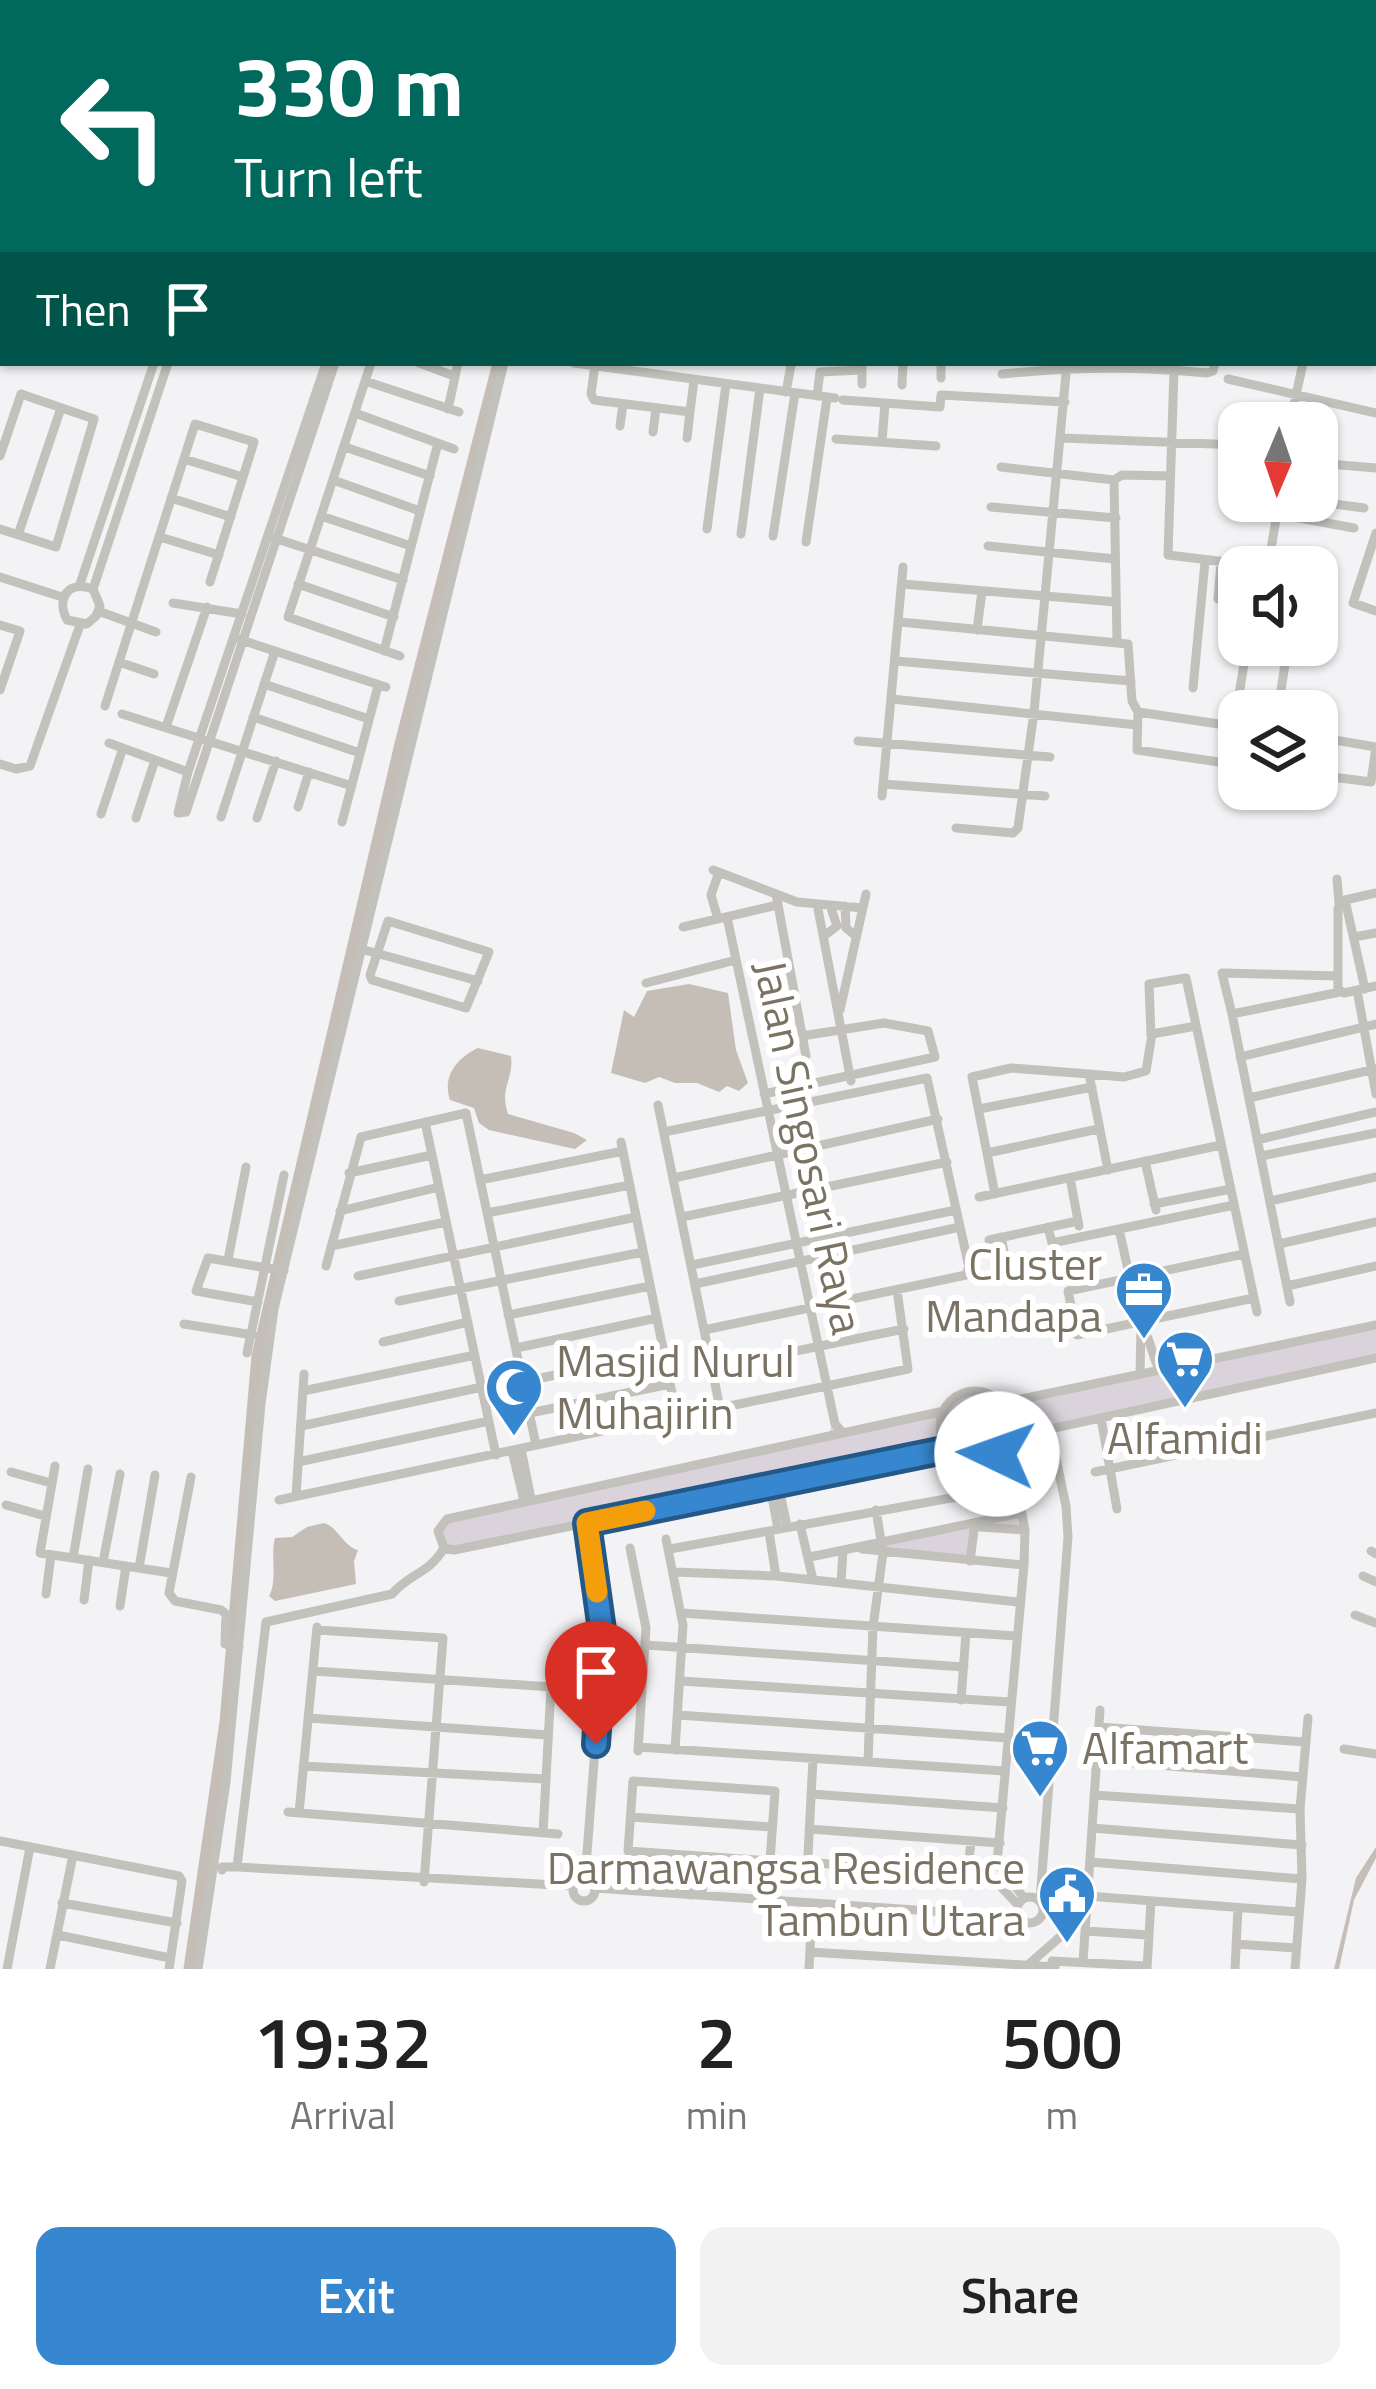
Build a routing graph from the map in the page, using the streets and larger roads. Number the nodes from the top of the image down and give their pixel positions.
1 (153, 366) edge
2 (167, 366) edge
3 (329, 366) edge
4 (370, 366) edge
5 (427, 366) edge
6 (457, 366) edge
7 (502, 366) edge
8 (590, 366) edge
9 (603, 366) edge
10 (790, 366) edge
11 (862, 366) edge
12 (902, 366) edge
13 (941, 366) edge
14 (1060, 366) edge
15 (1067, 366) edge
16 (1088, 366) edge
17 (1214, 366) edge
18 (1302, 366) edge
19 (1174, 370) junction
20 (1003, 374) dead end
21 (454, 376) junction
22 (941, 378) dead end
23 (1228, 379) dead end
24 (694, 380) junction
25 (365, 381) junction
26 (726, 384) junction
27 (862, 384) dead end
28 (902, 385) dead end
29 (760, 388) junction
30 (1296, 392) junction
31 (791, 393) junction
32 (830, 398) junction
33 (1065, 402) junction
34 (1294, 402) edge
35 (623, 404) junction
36 (885, 404) junction
37 (61, 408) junction
38 (656, 408) junction
39 (690, 412) junction
40 (355, 413) junction
41 (1376, 413) edge
42 (620, 426) dead end
43 (653, 432) dead end
44 (1061, 437) junction
45 (687, 438) dead end
46 (836, 439) dead end
47 (882, 442) junction
48 (438, 443) junction
49 (1170, 444) junction
50 (1218, 445) edge
51 (936, 446) dead end
52 (345, 447) junction
53 (454, 449) dead end
54 (0, 456) edge
55 (184, 459) junction
56 (1338, 465) edge
57 (1001, 467) dead end
58 (1376, 468) edge
59 (1058, 472) junction
60 (430, 476) junction
61 (1170, 476) junction
62 (243, 478) junction
63 (333, 480) junction
64 (1114, 480) junction
65 (172, 498) junction
66 (1338, 504) edge
67 (991, 507) dead end
68 (1364, 508) dead end
69 (420, 511) junction
70 (1054, 512) junction
71 (321, 515) junction
72 (231, 517) junction
73 (1115, 518) junction
74 (1321, 522) edge
75 (1354, 528) dead end
76 (0, 529) edge
77 (706, 529) dead end
78 (1376, 533) edge
79 (741, 534) dead end
80 (18, 536) junction
81 (773, 536) dead end
82 (160, 537) junction
83 (272, 537) junction
84 (806, 542) dead end
85 (411, 546) junction
86 (988, 546) dead end
87 (310, 548) junction
88 (1047, 554) junction
89 (219, 555) junction
90 (1114, 559) junction
91 (1205, 562) junction
92 (1218, 563) edge
93 (903, 567) dead end
94 (1371, 567) edge
95 (0, 577) edge
96 (403, 580) junction
97 (210, 582) dead end
98 (80, 584) junction
99 (298, 584) junction
100 (903, 584) junction
101 (93, 589) junction
102 (982, 591) junction
103 (1043, 595) junction
104 (62, 597) junction
105 (1116, 602) junction
106 (173, 603) dead end
107 (207, 607) junction
108 (98, 611) junction
109 (1376, 611) edge
110 (242, 614) junction
111 (394, 617) junction
112 (900, 622) junction
113 (133, 624) junction
114 (0, 625) edge
115 (80, 625) junction
116 (977, 630) junction
117 (156, 632) dead end
118 (1040, 635) junction
119 (238, 639) junction
120 (1117, 642) junction
121 (274, 651) junction
122 (384, 651) junction
123 (400, 656) dead end
124 (119, 662) junction
125 (896, 662) junction
126 (4, 664) edge
127 (154, 674) dead end
128 (1036, 675) junction
129 (1131, 682) junction
130 (264, 684) junction
131 (1193, 688) dead end
132 (0, 690) edge
133 (892, 699) junction
134 (105, 706) dead end
135 (1034, 712) junction
136 (1138, 712) junction
137 (122, 714) dead end
138 (253, 717) junction
139 (369, 719) junction
140 (1218, 723) edge
141 (1137, 725) junction
142 (166, 727) junction
143 (205, 738) junction
144 (1338, 740) edge
145 (858, 741) dead end
146 (109, 743) dead end
147 (886, 743) junction
148 (123, 748) junction
149 (242, 750) junction
150 (360, 753) junction
151 (1028, 755) junction
152 (1050, 757) dead end
153 (155, 760) junction
154 (276, 761) junction
155 (1218, 762) edge
156 (0, 764) edge
157 (309, 772) junction
158 (1338, 778) edge
159 (352, 786) junction
160 (1023, 795) junction
161 (1045, 796) dead end
162 (298, 807) dead end
163 (101, 814) dead end
164 (221, 817) dead end
165 (136, 818) dead end
166 (257, 818) dead end
167 (342, 822) dead end
168 (956, 828) dead end
169 (1337, 879) dead end
170 (866, 893) dead end
171 (1376, 893) edge
172 (777, 900) junction
173 (1342, 902) junction
174 (818, 904) junction
175 (830, 905) junction
176 (845, 906) junction
177 (863, 908) junction
178 (723, 918) junction
179 (682, 928) dead end
180 (1376, 933) edge
181 (824, 936) junction
182 (856, 936) junction
183 (1354, 937) junction
184 (361, 950) junction
185 (376, 953) junction
186 (736, 960) junction
187 (1219, 960) dead end
188 (1222, 974) junction
189 (1376, 974) edge
190 (1337, 976) junction
191 (832, 978) junction
192 (847, 978) junction
193 (478, 980) junction
194 (646, 983) dead end
195 (1365, 986) edge
196 (1340, 992) junction
197 (1232, 1014) junction
198 (838, 1015) junction
199 (1370, 1025) edge
200 (1196, 1026) junction
201 (842, 1030) junction
202 (1151, 1035) junction
203 (802, 1036) junction
204 (806, 1056) dead end
205 (1240, 1057) junction
206 (1374, 1070) edge
207 (1088, 1074) junction
208 (850, 1076) junction
209 (1092, 1087) junction
210 (854, 1093) junction
211 (764, 1094) junction
212 (1376, 1094) edge
213 (1249, 1098) junction
214 (658, 1105) dead end
215 (979, 1109) junction
216 (768, 1110) junction
217 (1376, 1112) edge
218 (938, 1119) junction
219 (425, 1122) junction
220 (1098, 1129) junction
221 (664, 1132) junction
222 (1376, 1133) edge
223 (1258, 1140) junction
224 (1221, 1144) junction
225 (987, 1153) junction
226 (777, 1155) junction
227 (432, 1156) junction
228 (1261, 1156) junction
229 (1145, 1161) junction
230 (947, 1162) junction
231 (246, 1167) dead end
232 (1108, 1170) junction
233 (284, 1174) dead end
234 (349, 1174) junction
235 (1376, 1177) edge
236 (674, 1178) junction
237 (1070, 1178) junction
238 (480, 1180) junction
239 (630, 1184) junction
240 (439, 1187) junction
241 (1231, 1189) junction
242 (995, 1194) junction
243 (785, 1195) junction
244 (979, 1197) dead end
245 (1270, 1201) junction
246 (1154, 1204) junction
247 (1234, 1205) junction
248 (956, 1210) junction
249 (340, 1211) junction
250 (487, 1213) junction
251 (636, 1217) junction
252 (682, 1217) junction
253 (1078, 1221) junction
254 (1158, 1221) junction
255 (446, 1222) junction
256 (1376, 1222) edge
257 (960, 1227) junction
258 (1048, 1227) junction
259 (1119, 1229) junction
260 (1082, 1237) junction
261 (795, 1244) junction
262 (1279, 1244) junction
263 (331, 1246) junction
264 (494, 1246) junction
265 (643, 1252) junction
266 (1244, 1253) junction
267 (453, 1254) junction
268 (1005, 1257) dead end
269 (228, 1261) junction
270 (800, 1262) junction
271 (692, 1265) junction
272 (326, 1266) dead end
273 (1376, 1266) edge
274 (264, 1267) junction
275 (280, 1270) junction
276 (358, 1276) dead end
277 (1130, 1276) junction
278 (501, 1279) junction
279 (695, 1284) junction
280 (650, 1286) junction
281 (1287, 1286) junction
282 (460, 1288) junction
283 (897, 1290) junction
284 (1254, 1298) junction
285 (399, 1300) dead end
286 (258, 1302) junction
287 (1290, 1302) dead end
288 (809, 1309) junction
289 (1257, 1312) dead end
290 (508, 1315) junction
291 (657, 1318) junction
292 (468, 1322) junction
293 (184, 1324) dead end
294 (1140, 1324) junction
295 (1376, 1325) edge
296 (904, 1329) junction
297 (704, 1330) junction
298 (253, 1335) junction
299 (383, 1342) dead end
300 (817, 1347) junction
301 (516, 1348) junction
302 (664, 1351) junction
303 (248, 1353) dead end
304 (475, 1355) junction
305 (1376, 1358) edge
306 (1147, 1359) junction
307 (712, 1368) junction
308 (1160, 1370) junction
309 (304, 1374) dead end
310 (1140, 1374) junction
311 (523, 1382) junction
312 (670, 1384) junction
313 (482, 1388) junction
314 (826, 1388) junction
315 (303, 1391) junction
316 (1002, 1403) junction
317 (944, 1411) junction
318 (530, 1413) junction
319 (1376, 1413) edge
320 (1101, 1418) junction
321 (489, 1421) junction
322 (301, 1426) junction
323 (835, 1428) junction
324 (1050, 1430) junction
325 (1009, 1438) junction
326 (536, 1445) junction
327 (949, 1449) junction
328 (516, 1450) junction
329 (496, 1455) junction
330 (298, 1462) junction
331 (55, 1466) dead end
332 (88, 1469) dead end
333 (1110, 1470) junction
334 (10, 1472) dead end
335 (1014, 1472) dead end
336 (1095, 1472) dead end
337 (120, 1474) dead end
338 (155, 1475) dead end
339 (191, 1478) dead end
340 (51, 1484) junction
341 (774, 1485) junction
342 (1017, 1486) junction
343 (296, 1496) junction
344 (279, 1500) dead end
345 (527, 1500) junction
346 (6, 1505) dead end
347 (1118, 1509) dead end
348 (877, 1510) junction
349 (1021, 1514) junction
350 (45, 1516) junction
351 (584, 1524) junction
352 (800, 1524) junction
353 (975, 1525) junction
354 (778, 1529) junction
355 (1025, 1530) junction
356 (444, 1548) junction
357 (630, 1548) dead end
358 (882, 1548) junction
359 (843, 1550) junction
360 (51, 1555) junction
361 (810, 1557) junction
362 (73, 1558) junction
363 (89, 1560) junction
364 (970, 1561) junction
365 (103, 1562) junction
366 (1024, 1565) junction
367 (132, 1567) junction
368 (675, 1572) junction
369 (171, 1573) junction
370 (776, 1576) junction
371 (1363, 1576) dead end
372 (813, 1580) junction
373 (1376, 1582) edge
374 (841, 1583) junction
375 (880, 1587) junction
376 (46, 1594) dead end
377 (84, 1600) dead end
378 (1018, 1602) junction
379 (121, 1606) dead end
380 (682, 1613) junction
381 (1355, 1615) dead end
382 (1376, 1623) edge
383 (873, 1627) junction
384 (966, 1633) junction
385 (1016, 1636) junction
386 (646, 1645) junction
387 (233, 1646) junction
388 (682, 1646) junction
389 (872, 1661) junction
390 (964, 1667) junction
391 (313, 1671) junction
392 (680, 1681) junction
393 (440, 1682) junction
394 (871, 1694) junction
395 (961, 1700) junction
396 (1010, 1702) junction
397 (1100, 1710) dead end
398 (678, 1714) junction
399 (308, 1718) junction
400 (1308, 1718) dead end
401 (436, 1727) junction
402 (1099, 1727) junction
403 (869, 1728) junction
404 (548, 1735) junction
405 (1007, 1738) junction
406 (1305, 1742) junction
407 (1344, 1749) dead end
408 (675, 1750) junction
409 (1376, 1754) edge
410 (813, 1759) junction
411 (1097, 1760) junction
412 (868, 1762) junction
413 (303, 1766) junction
414 (1005, 1771) junction
415 (432, 1773) junction
416 (777, 1777) dead end
417 (1302, 1777) junction
418 (546, 1780) junction
419 (775, 1791) junction
420 (811, 1794) junction
421 (1094, 1795) junction
422 (1003, 1808) junction
423 (1300, 1809) junction
424 (631, 1817) junction
425 (428, 1823) junction
426 (772, 1827) junction
427 (1092, 1828) junction
428 (809, 1829) junction
429 (543, 1833) junction
430 (558, 1834) dead end
431 (0, 1841) edge
432 (970, 1841) junction
433 (1000, 1843) junction
434 (1302, 1845) junction
435 (30, 1847) junction
436 (628, 1851) junction
437 (73, 1855) junction
438 (700, 1857) junction
439 (770, 1862) junction
440 (1090, 1862) junction
441 (997, 1863) junction
442 (237, 1867) junction
443 (217, 1868) junction
444 (627, 1869) dead end
445 (987, 1872) junction
446 (967, 1876) junction
447 (769, 1879) dead end
448 (1301, 1879) junction
449 (424, 1880) junction
450 (578, 1883) junction
451 (1005, 1883) junction
452 (595, 1888) junction
453 (697, 1895) junction
454 (1088, 1896) junction
455 (1040, 1900) junction
456 (1151, 1901) junction
457 (62, 1903) junction
458 (1020, 1906) junction
459 (1238, 1907) junction
460 (1298, 1912) junction
461 (1086, 1914) junction
462 (1039, 1919) junction
463 (177, 1922) junction
464 (811, 1930) dead end
465 (1085, 1931) junction
466 (58, 1935) junction
467 (1149, 1935) junction
468 (1053, 1942) junction
469 (1236, 1944) junction
470 (1295, 1948) junction
471 (810, 1952) junction
472 (1083, 1962) junction
473 (170, 1963) edge
474 (1026, 1966) junction
475 (1054, 1966) edge
476 (1147, 1967) edge
477 (7, 1969) edge
478 (50, 1969) edge
479 (198, 1969) edge
480 (809, 1969) edge
481 (1235, 1969) edge
482 (1294, 1969) edge

1 - 98 street
2 - 101 street
3 - 83 street
4 - 25 street
5 - 21 street
6 - 21 street
7 - 184 street
8 - 35 street
9 - 24 street
10 - 31 street
11 - 27 street
11 - 32 street
12 - 28 street
13 - 22 street
14 - 20 street
15 - 33 street
16 - 19 street
17 - 19 street
18 - 30 street
19 - 49 street
21 - 25 street
23 - 30 street
24 - 26 street
24 - 39 street
25 - 40 street
26 - 29 street
26 - 77 street
29 - 31 street
29 - 79 street
30 - 34 street
30 - 41 street
31 - 32 street
31 - 81 street
32 - 36 street
32 - 84 street
33 - 36 street
33 - 44 street
35 - 38 street
35 - 42 street
36 - 47 street
37 - 54 street
37 - 80 street
37 - 80 street
38 - 39 street
38 - 43 street
39 - 45 street
40 - 48 street
40 - 52 street
44 - 49 street
44 - 59 street
46 - 47 street
47 - 51 street
48 - 53 street
48 - 60 street
49 - 50 street
49 - 61 street
52 - 60 street
52 - 63 street
55 - 62 street
55 - 62 street
55 - 65 street
56 - 58 street
57 - 59 street
59 - 64 street
59 - 70 street
60 - 69 street
61 - 64 street
61 - 91 street
62 - 72 street
63 - 69 street
63 - 71 street
64 - 73 street
65 - 72 street
65 - 82 street
66 - 68 street
67 - 70 street
69 - 85 street
70 - 73 street
70 - 88 street
71 - 85 street
71 - 87 street
72 - 89 street
73 - 90 street
74 - 75 street
76 - 80 street
78 - 94 street
82 - 89 street
82 - 113 street
83 - 87 street
83 - 110 street
83 - 119 street
85 - 96 street
86 - 88 street
87 - 96 street
87 - 99 street
88 - 90 street
88 - 103 street
89 - 97 street
90 - 105 street
91 - 92 street
91 - 131 street
93 - 100 street
94 - 109 street
95 - 104 street
96 - 111 street
98 - 101 street
98 - 104 street
99 - 111 street
99 - 122 street
100 - 102 street
100 - 112 street
101 - 108 street
102 - 103 street
102 - 116 street
103 - 105 street
103 - 118 street
104 - 115 street
105 - 120 street
106 - 107 street
107 - 110 street
107 - 142 street
108 - 113 street
108 - 115 street
110 - 119 street
111 - 122 street
112 - 116 street
112 - 125 street
113 - 117 street
113 - 124 street
114 - 126 street
115 - 156 street
116 - 118 street
118 - 120 street
118 - 128 street
119 - 121 street
119 - 143 street
120 - 129 street
121 - 130 street
121 - 139 street
122 - 123 street
124 - 127 street
124 - 134 street
125 - 128 street
125 - 133 street
126 - 132 street
128 - 129 street
128 - 135 street
129 - 136 street
130 - 138 street
130 - 139 street
133 - 135 street
133 - 147 street
135 - 141 street
135 - 151 street
136 - 140 street
136 - 141 street
137 - 142 street
138 - 149 street
138 - 150 street
139 - 150 street
141 - 155 street
142 - 143 street
143 - 149 street
143 - 153 street
144 - 158 street
145 - 147 street
146 - 148 street
147 - 151 street
147 - 160 street
148 - 153 street
148 - 163 street
149 - 154 street
149 - 164 street
150 - 159 street
151 - 152 street
151 - 160 street
153 - 165 street
154 - 157 street
154 - 166 street
157 - 159 street
157 - 162 street
159 - 167 street
160 - 161 street
160 - 168 street
169 - 173 street
170 - 177 street
171 - 173 street
172 - 174 street
172 - 178 street
172 - 178 street, Jalan Singosari Raya
172 - 203 street
173 - 183 street
173 - 190 street
174 - 175 street
174 - 181 street
175 - 176 street
175 - 181 street
176 - 177 street
176 - 182 street
177 - 182 street
178 - 179 street
178 - 186 street, Jalan Singosari Raya
180 - 183 street
181 - 191 street
182 - 192 street
183 - 195 street
184 - 185 street
184 - 275 street
185 - 193 street
185 - 193 street
185 - 193 street
186 - 194 street
186 - 211 street, Jalan Singosari Raya
187 - 188 street
188 - 190 street
188 - 197 street
189 - 195 street
190 - 196 street
191 - 192 street
191 - 198 street
192 - 198 street
195 - 196 street
195 - 199 street
196 - 197 street
197 - 205 street
198 - 201 street
199 - 205 street
199 - 206 street
200 - 202 street
200 - 202 street
200 - 224 street
201 - 203 street
201 - 208 street
201 - 208 street
202 - 207 street
203 - 204 street
205 - 213 street
206 - 212 street
206 - 213 street
207 - 209 street
207 - 215 street
208 - 210 street
208 - 211 street
209 - 215 street
209 - 220 street
210 - 216 street
210 - 218 street
211 - 216 street, Jalan Singosari Raya
213 - 223 street
214 - 221 street
215 - 225 street
216 - 221 street
216 - 226 street, Jalan Singosari Raya
217 - 223 street
218 - 226 street
218 - 230 street
219 - 227 street
219 - 234 street
219 - 238 street
220 - 225 street
220 - 232 street
221 - 236 street
222 - 228 street
223 - 228 street
224 - 229 street
224 - 241 street
225 - 242 street
226 - 236 street
226 - 243 street, Jalan Singosari Raya
227 - 234 street
227 - 240 street
228 - 245 street
229 - 232 street
229 - 246 street
230 - 243 street
230 - 248 street
231 - 269 street
232 - 237 street
233 - 274 street
234 - 249 street
235 - 245 street
236 - 252 street
237 - 242 street
237 - 253 street
238 - 239 street
238 - 250 street
239 - 250 street
239 - 251 street
240 - 249 street
240 - 255 street
241 - 246 street
241 - 247 street
242 - 244 street
243 - 252 street
243 - 261 street, Jalan Singosari Raya
245 - 262 street
246 - 254 street
247 - 254 street
247 - 266 street
248 - 257 street
248 - 261 street
249 - 263 street
250 - 264 street
251 - 264 street
251 - 265 street
252 - 271 street
253 - 258 street
253 - 260 street
254 - 259 street
255 - 263 street
255 - 267 street
256 - 262 street
257 - 270 street
257 - 283 street
258 - 260 street
258 - 268 street
259 - 260 street
259 - 277 street
261 - 270 street, Jalan Singosari Raya
261 - 271 street
262 - 281 street
263 - 272 street
264 - 267 street
264 - 278 street
265 - 278 street
265 - 280 street
266 - 277 street
266 - 284 street
267 - 276 street
267 - 282 street
269 - 274 street
269 - 286 street
270 - 279 street
270 - 288 street, Jalan Singosari Raya
271 - 279 street
273 - 281 street
274 - 275 street
274 - 286 street
275 - 387 street
277 - 294 street
277 - 294 street
278 - 282 street
278 - 290 street
279 - 297 street
280 - 290 street
280 - 291 street
281 - 287 street
282 - 285 street
282 - 292 street
283 - 288 street
283 - 296 street
284 - 289 street
284 - 294 street
286 - 298 street
288 - 297 street
288 - 300 street, Jalan Singosari Raya
290 - 301 street
291 - 301 street
291 - 302 street
292 - 299 street
292 - 304 street
293 - 298 street
294 - 306 street
295 - 308 street
296 - 300 street
296 - 314 street
297 - 307 street
298 - 303 street
300 - 307 street
300 - 314 street, Jalan Singosari Raya
301 - 311 street
302 - 311 street
302 - 312 street
304 - 313 street
304 - 315 street
305 - 320 street
306 - 308 street
306 - 310 street
307 - 314 street
308 - 310 street
309 - 315 street
310 - 316 street
311 - 318 street
312 - 318 street
312 - 326 street
313 - 321 street
313 - 322 street
314 - 323 street, Jalan Singosari Raya
315 - 322 street
316 - 317 street
316 - 325 street
317 - 323 street
317 - 327 street
318 - 326 street
319 - 333 street
320 - 324 street
320 - 333 street
321 - 329 street
321 - 330 street
322 - 330 street
323 - 345 street
324 - 325 street
324 - 455 street
325 - 327 street
326 - 328 street
327 - 341 street
328 - 329 street
328 - 345 street
329 - 343 street
330 - 343 street
331 - 340 street
332 - 362 street
333 - 336 street
333 - 347 street
334 - 340 street
335 - 342 street
337 - 365 street
338 - 367 street
339 - 369 street
340 - 350 street
341 - 351 street
341 - 354 street
342 - 348 street
342 - 349 street
343 - 344 street
345 - 356 street
346 - 350 street
348 - 352 street
348 - 358 street
349 - 353 street
349 - 355 street
350 - 360 street
351 - 356 street
351 - 450 street
352 - 354 street
352 - 361 street
353 - 355 street
353 - 358 street
353 - 364 street
354 - 368 street
354 - 370 street
355 - 366 street
356 - 442 street
357 - 386 street
358 - 359 street
358 - 364 street
358 - 375 street
359 - 361 street
359 - 374 street
360 - 362 street
360 - 376 street
361 - 372 street
362 - 363 street
363 - 365 street
363 - 377 street
364 - 366 street
365 - 367 street
366 - 378 street
367 - 369 street
367 - 379 street
368 - 370 street
368 - 380 street
369 - 387 street
370 - 372 street
371 - 373 street
372 - 374 street
374 - 375 street
375 - 378 street
375 - 383 street
378 - 385 street
380 - 383 street
380 - 388 street
381 - 382 street
383 - 384 street
383 - 389 street
384 - 385 street
384 - 390 street
385 - 396 street
386 - 388 street
386 - 408 street
387 - 443 street
388 - 389 street
388 - 392 street
389 - 390 street
389 - 394 street
390 - 395 street
391 - 393 street
391 - 393 street
391 - 399 street
392 - 394 street
392 - 398 street
393 - 401 street
393 - 404 street
394 - 395 street
394 - 403 street
395 - 396 street
396 - 405 street
397 - 402 street
398 - 403 street
398 - 408 street
399 - 401 street
399 - 413 street
400 - 406 street
401 - 404 street
401 - 415 street
402 - 406 street
402 - 411 street
403 - 405 street
403 - 412 street
404 - 418 street
405 - 414 street
406 - 417 street
407 - 409 street
408 - 410 street
410 - 412 street
410 - 420 street
411 - 417 street
411 - 421 street
412 - 414 street
413 - 415 street
413 - 425 street
414 - 422 street
415 - 418 street
415 - 425 street
416 - 419 street
417 - 423 street
418 - 429 street
419 - 424 street
419 - 426 street
420 - 422 street
420 - 428 street
421 - 423 street
421 - 427 street
422 - 433 street
423 - 434 street
424 - 426 street
424 - 436 street
425 - 429 street
425 - 449 street
426 - 439 street
427 - 434 street
427 - 440 street
428 - 432 street
428 - 446 street
429 - 430 street
431 - 435 street
432 - 433 street
432 - 446 street
433 - 441 street
434 - 448 street
435 - 437 street
435 - 477 street
436 - 438 street
436 - 444 street
437 - 457 street
437 - 463 street
438 - 439 street
438 - 453 street
439 - 447 street
440 - 448 street
440 - 454 street
441 - 445 street
441 - 451 street
442 - 443 street
442 - 449 street
443 - 449 street
443 - 479 street
445 - 446 street
445 - 451 street
448 - 460 street
449 - 450 street
450 - 452 street
450 - 452 street
451 - 458 street
452 - 453 street
453 - 458 street
454 - 456 street
454 - 461 street
455 - 458 street
455 - 462 street
456 - 459 street
456 - 467 street
457 - 463 street
457 - 466 street
458 - 462 street
459 - 460 street
459 - 469 street
460 - 470 street
461 - 465 street
461 - 468 street
462 - 468 street
463 - 473 street
464 - 471 street
465 - 467 street
465 - 472 street
466 - 473 street
466 - 478 street
467 - 476 street
468 - 474 street
468 - 475 street
469 - 470 street
469 - 481 street
470 - 482 street
471 - 474 street
471 - 480 street
472 - 475 street
472 - 476 street
474 - 475 street

